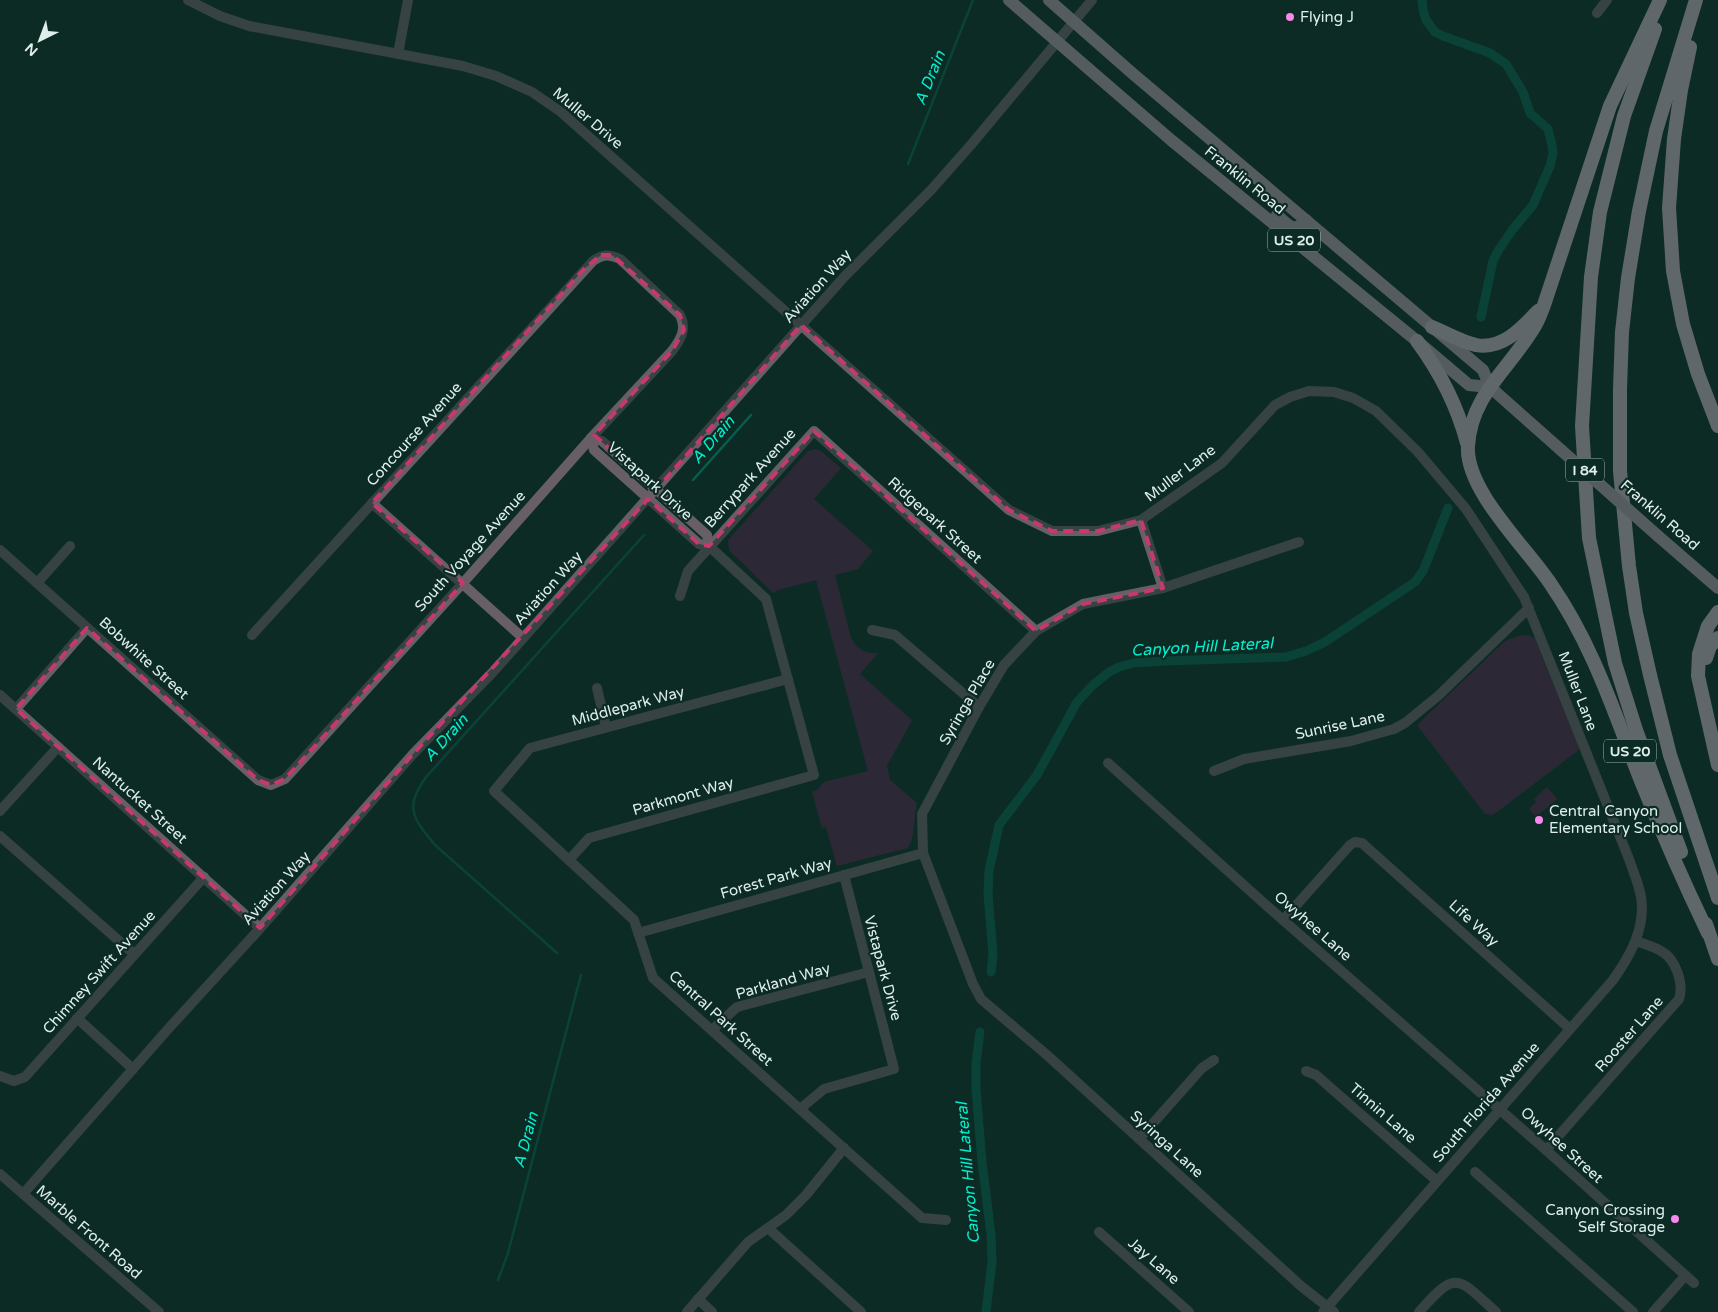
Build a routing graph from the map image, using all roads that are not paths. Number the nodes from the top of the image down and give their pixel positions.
1 (188, 0) edge
2 (408, 0) edge
3 (1010, 0) edge
4 (1049, 0) edge
5 (1092, 0) edge
6 (1607, 0) edge
7 (1660, 0) edge
8 (1665, 0) edge
9 (1698, 0) edge
10 (1597, 13) dead end
11 (1073, 21) junction
12 (1056, 41) junction
13 (398, 54) junction
14 (1193, 158) junction
15 (1306, 220) junction
16 (601, 255) joint
17 (1544, 305) junction
18 (801, 325) junction
19 (1432, 327) junction
20 (1417, 341) junction
21 (1490, 387) junction
22 (1718, 426) edge
23 (814, 431) joint
24 (591, 438) junction
25 (1468, 447) junction
26 (656, 490) junction
27 (648, 499) junction
28 (372, 503) junction
29 (1141, 520) junction
30 (1299, 542) dead end
31 (70, 546) dead end
32 (709, 546) junction
33 (0, 550) edge
34 (37, 583) junction
35 (462, 583) junction
36 (1163, 588) junction
37 (1718, 588) edge
38 (680, 596) dead end
39 (1529, 608) junction
40 (1718, 612) edge
41 (87, 628) junction
42 (872, 630) dead end
43 (1036, 631) junction
44 (252, 635) dead end
45 (523, 638) junction
46 (1718, 638) edge
47 (788, 679) junction
48 (597, 688) dead end
49 (0, 695) edge
50 (979, 707) junction
51 (16, 709) junction
52 (1707, 714) junction
53 (606, 728) junction
54 (58, 747) junction
55 (1108, 763) dead end
56 (1718, 764) edge
57 (1214, 771) dead end
58 (814, 775) joint
59 (271, 785) joint
60 (494, 791) joint
61 (0, 811) edge
62 (0, 836) edge
63 (923, 853) junction
64 (569, 860) junction
65 (844, 875) junction
66 (204, 877) junction
67 (1641, 897) joint
68 (1718, 898) edge
69 (1283, 920) junction
70 (260, 928) junction
71 (638, 933) junction
72 (1708, 933) junction
73 (1636, 941) junction
74 (134, 954) junction
75 (1718, 959) edge
76 (869, 972) junction
77 (981, 999) joint
78 (78, 1018) junction
79 (1570, 1029) junction
80 (712, 1030) junction
81 (1214, 1060) dead end
82 (134, 1068) junction
83 (1306, 1072) dead end
84 (0, 1076) edge
85 (800, 1109) junction
86 (1499, 1110) junction
87 (1139, 1139) junction
88 (844, 1148) junction
89 (1546, 1150) junction
90 (1475, 1172) dead end
91 (0, 1174) edge
92 (1437, 1181) junction
93 (23, 1194) junction
94 (946, 1220) dead end
95 (768, 1228) junction
96 (1099, 1232) dead end
97 (1685, 1276) junction
98 (1694, 1283) dead end
99 (698, 1299) junction
100 (1328, 1310) edge
101 (159, 1312) edge
102 (687, 1312) edge
103 (712, 1312) edge
104 (861, 1312) edge
105 (1189, 1312) edge
106 (1419, 1312) edge
107 (1496, 1312) edge
108 (1633, 1312) edge
109 (1653, 1312) edge

1 - 13 street, Muller Drive
2 - 13 street
3 - 12 main road, US 20
4 - 11 main road, US 20
5 - 11 street, Aviation Way
6 - 10 street
7 - 17 highway
8 - 72 highway, I 84
9 - 22 highway
9 - 68 highway, I 84
11 - 12 street, Aviation Way
11 - 15 main road, Franklin Road / US 20
12 - 14 main road, Franklin Road / US 20
12 - 18 street, Aviation Way
13 - 18 street, Muller Drive
14 - 15 main road
14 - 20 main road, Franklin Road / US 20
15 - 19 main road, Franklin Road / US 20
16 - 24 street, South Voyage Avenue
16 - 28 street, Concourse Avenue
17 - 19 highway
17 - 21 highway
18 - 26 street, Aviation Way
18 - 29 street, Muller Lane
19 - 21 main road, Franklin Road / US 20
20 - 21 main road, Franklin Road / US 20
20 - 25 highway, US 20
21 - 25 highway, US 20
21 - 37 main road, Franklin Road / US 20, bridge
23 - 32 street, Berrypark Avenue
23 - 43 street, Ridgepark Street
24 - 26 street, Vistapark Drive
24 - 27 street, Vistapark Drive
24 - 35 street, South Voyage Avenue
25 - 72 highway, US 20
26 - 27 street, Aviation Way
26 - 32 street, Vistapark Drive
27 - 32 street, Vistapark Drive
27 - 45 street, Aviation Way
28 - 35 street
28 - 44 street, Concourse Avenue
29 - 36 street
29 - 39 street, Muller Lane
30 - 36 street, Syringa Place
31 - 34 street
32 - 38 street, Berrypark Avenue
32 - 47 street, Vistapark Drive
33 - 34 street, Bobwhite Street
34 - 41 street, Bobwhite Street
35 - 45 street
35 - 59 street, South Voyage Avenue
36 - 43 street, Syringa Place
39 - 57 street, Sunrise Lane
39 - 67 street, Muller Lane
40 - 52 highway
41 - 51 street
41 - 59 street, Bobwhite Street
42 - 50 street
43 - 50 street, Syringa Place
45 - 70 street, Aviation Way
46 - 52 highway
47 - 53 street, Middlepark Way
47 - 58 street, Vistapark Drive
48 - 53 street
49 - 51 street, Nantucket Street
50 - 63 street, Syringa Place
51 - 54 street, Nantucket Street
52 - 56 highway
53 - 60 street, Middlepark Way
54 - 61 street
54 - 66 street, Nantucket Street
55 - 69 street, Owyhee Lane
58 - 64 street, Parkmont Way
60 - 64 street, Central Park Street
62 - 74 street
63 - 65 street, Forest Park Way
63 - 77 street, Syringa Place
64 - 71 street, Central Park Street
65 - 71 street, Forest Park Way
65 - 76 street, Vistapark Drive
66 - 70 street, Nantucket Street
66 - 74 street, Chimney Swift Avenue
67 - 73 street, South Florida Avenue
69 - 79 street, Life Way
69 - 86 street, Owyhee Lane
70 - 82 street, Aviation Way
71 - 80 street, Central Park Street
72 - 75 highway, I 84
73 - 79 street, South Florida Avenue
73 - 89 street, Rooster Lane
74 - 78 street, Chimney Swift Avenue
76 - 80 street, Parkland Way
76 - 85 street, Vistapark Drive
77 - 87 street, Syringa Lane
78 - 82 street
78 - 84 street, Chimney Swift Avenue
79 - 86 street, South Florida Avenue
80 - 85 street, Central Park Street
81 - 87 street
82 - 93 street, Aviation Way
83 - 92 street, Tinnin Lane
85 - 88 street, Central Park Street
86 - 89 street, Owyhee Street
86 - 92 street, South Florida Avenue
87 - 100 street, Syringa Lane
88 - 94 street, Central Park Street
88 - 95 street
89 - 97 street, Owyhee Street
90 - 108 street
91 - 93 street, Marble Front Road
92 - 100 street, South Florida Avenue
93 - 101 street, Marble Front Road
95 - 99 street
95 - 104 street
96 - 105 street, Jay Lane
97 - 98 street, Owyhee Street
97 - 109 street
99 - 102 street
99 - 103 street
106 - 107 street

